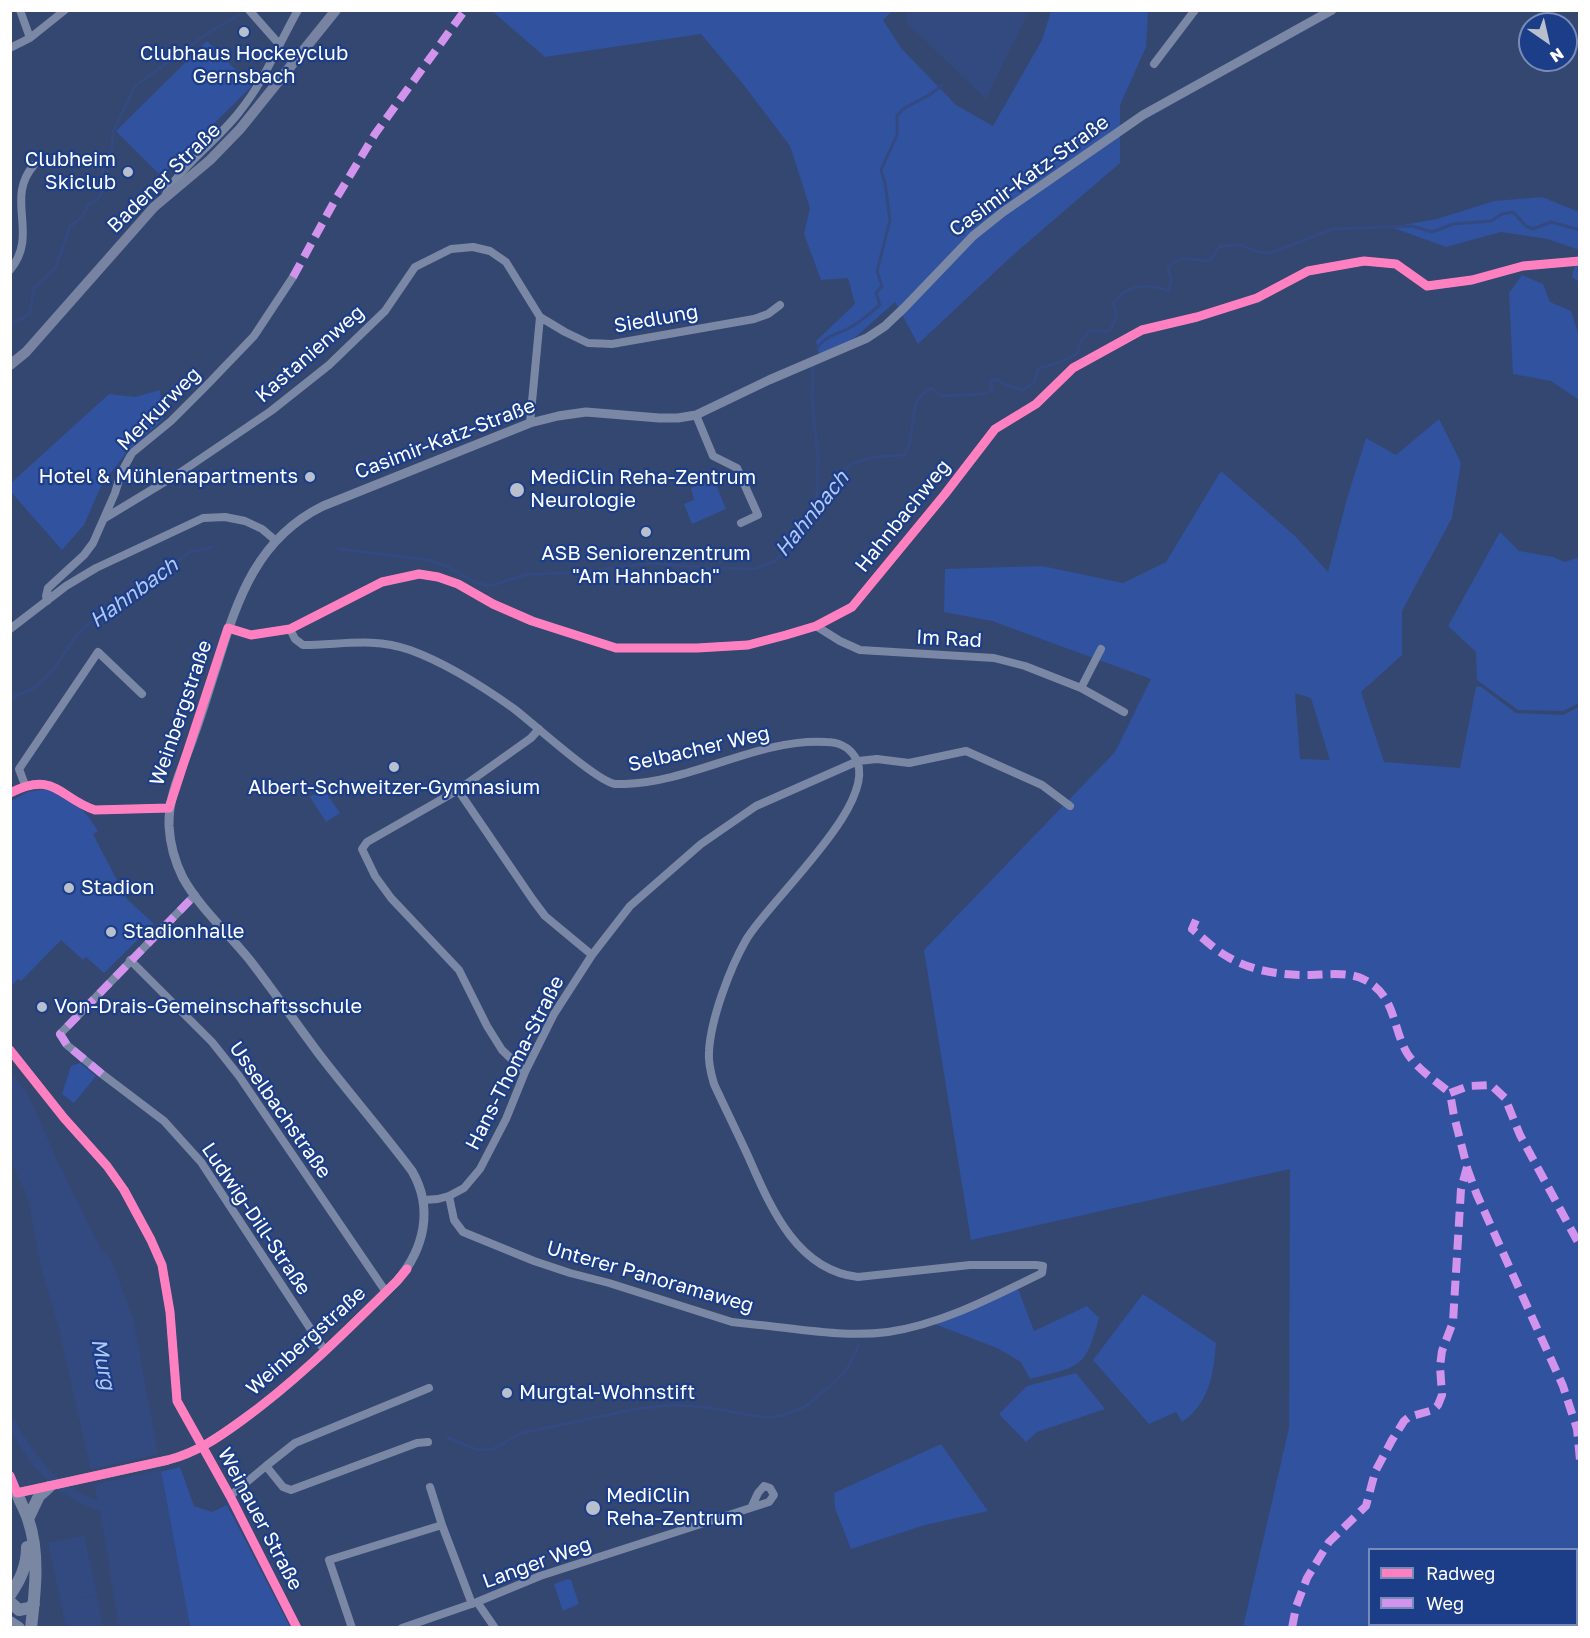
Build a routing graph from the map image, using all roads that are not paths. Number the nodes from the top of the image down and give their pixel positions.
1 (20, 10) edge
2 (65, 10) edge
3 (249, 10) edge
4 (298, 10) edge
5 (336, 10) edge
6 (1195, 10) edge
7 (1332, 10) edge
8 (53, 14) edge
9 (30, 38) junction
10 (279, 44) junction
11 (10, 48) edge
12 (1154, 64) dead end
13 (33, 165) dead end
14 (164, 198) junction
15 (1580, 261) edge
16 (10, 270) edge
17 (293, 277) dead end
18 (780, 305) dead end
19 (540, 317) junction
20 (10, 365) edge
21 (696, 415) junction
22 (530, 423) junction
23 (317, 509) joint
24 (105, 518) junction
25 (741, 523) dead end
26 (275, 540) junction
27 (47, 601) junction
28 (816, 626) junction
29 (10, 628) edge
30 (228, 628) junction
31 (290, 629) junction
32 (1101, 649) dead end
33 (1081, 688) junction
34 (142, 694) dead end
35 (1124, 712) dead end
36 (539, 729) junction
37 (858, 761) junction
38 (25, 785) junction
39 (458, 790) junction
40 (10, 793) edge
41 (1070, 806) dead end
42 (169, 808) junction
43 (195, 895) junction
44 (592, 955) junction
45 (130, 960) junction
46 (10, 1050) edge
47 (525, 1072) junction
48 (449, 1196) junction
49 (424, 1200) junction
50 (386, 1292) junction
51 (326, 1351) junction
52 (429, 1388) dead end
53 (429, 1443) dead end
54 (201, 1447) junction
55 (267, 1466) junction
56 (10, 1476) edge
57 (49, 1487) junction
58 (430, 1487) dead end
59 (17, 1493) junction
60 (230, 1496) junction
61 (752, 1506) dead end
62 (22, 1507) junction
63 (28, 1519) junction
64 (442, 1525) junction
65 (10, 1595) edge
66 (10, 1602) edge
67 (475, 1603) junction
68 (34, 1604) junction
69 (10, 1622) edge
70 (19, 1628) edge
71 (31, 1628) edge
72 (297, 1628) edge
73 (352, 1628) edge
74 (402, 1628) edge
75 (495, 1628) edge

1 - 9 street
2 - 8 street
3 - 10 street
4 - 10 street
5 - 14 main road, Badener Straße
6 - 12 street
7 - 21 street, Casimir-Katz-Straße
8 - 9 street
9 - 11 street
10 - 14 street
13 - 16 street
14 - 20 main road, Badener Straße
15 - 28 street, Hahnbachweg
17 - 24 street, Merkurweg
18 - 19 street, Siedlung
19 - 22 street
19 - 24 street, Kastanienweg
21 - 22 street, Casimir-Katz-Straße
21 - 25 street
22 - 23 street, Casimir-Katz-Straße
23 - 26 street, Weinbergstraße
24 - 27 street, Merkurweg
26 - 27 street
26 - 30 street, Weinbergstraße
27 - 29 street
28 - 31 street, Hahnbachweg
28 - 33 street, Im Rad
30 - 31 street, Hahnbachweg
30 - 42 street, Weinbergstraße
31 - 36 street, Selbacher Weg
32 - 33 street
33 - 35 street, Im Rad
34 - 38 street
36 - 37 street, Selbacher Weg
36 - 39 street
37 - 41 street
37 - 44 street, Hans-Thoma-Straße
37 - 48 street, Unterer Panoramaweg
38 - 40 street
38 - 42 street
39 - 44 street
39 - 47 street
42 - 43 street, Weinbergstraße
43 - 45 street
43 - 49 street, Weinbergstraße
44 - 47 street, Hans-Thoma-Straße
45 - 50 street, Usselbachstraße
45 - 51 street, Ludwig-Dill-Straße
46 - 54 street, Weinauer Straße
47 - 48 street, Hans-Thoma-Straße
48 - 49 street, Hans-Thoma-Straße
49 - 50 street, Weinbergstraße
50 - 51 street, Weinbergstraße
51 - 54 street, Weinbergstraße
52 - 55 street, Weinauer Straße
53 - 55 street
54 - 57 street, Weinbergstraße
54 - 60 street, Weinauer Straße
55 - 60 street, Weinauer Straße
56 - 59 street
57 - 59 street, Weinbergstraße
57 - 63 main road
58 - 64 street
59 - 62 main road
60 - 72 street, Weinauer Straße
61 - 67 street, Langer Weg
62 - 63 main road
62 - 65 main road
63 - 68 main road
64 - 67 street
64 - 73 street
66 - 68 main road
67 - 74 street, Langer Weg
67 - 75 street
68 - 71 main road
69 - 70 main road

